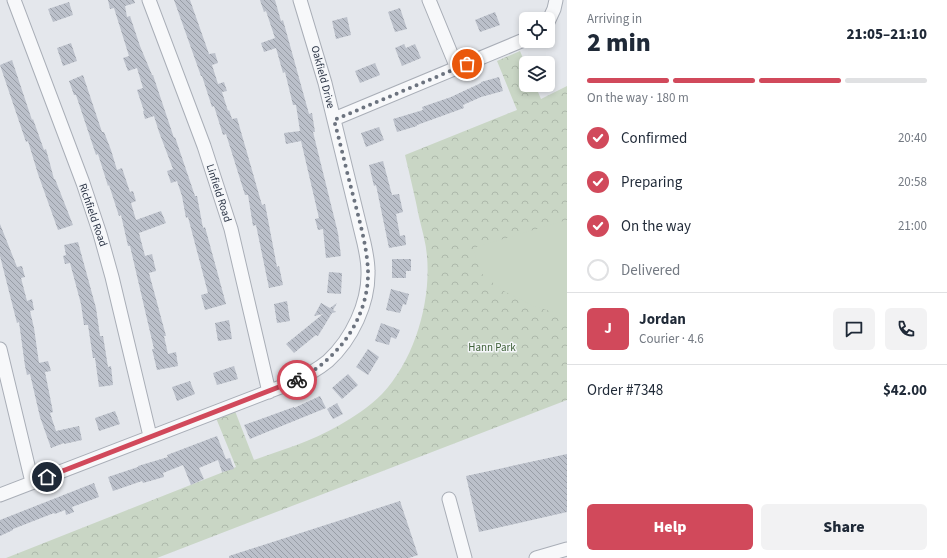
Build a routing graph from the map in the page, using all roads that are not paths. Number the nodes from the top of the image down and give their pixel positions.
1 (14, 0) edge
2 (149, 0) edge
3 (300, 0) edge
4 (429, 0) edge
5 (556, 0) edge
6 (553, 12) edge
7 (519, 42) edge
8 (457, 68) junction
9 (334, 120) junction
10 (0, 349) edge
11 (269, 392) junction
12 (150, 436) junction
13 (32, 482) junction
14 (0, 495) edge
15 (450, 499) dead end
16 (567, 549) edge
17 (465, 558) edge
18 (536, 558) edge

1 - 12 street, Richfield Road
2 - 11 street, Linfield Road
3 - 9 street, Oakfield Drive
4 - 8 street
5 - 6 street
7 - 8 street
8 - 9 street
9 - 11 street, Oakfield Drive
10 - 13 street
11 - 12 street, Oakfield Drive
12 - 13 street, Oakfield Drive
13 - 14 street, Oakfield Drive
15 - 17 street
16 - 18 street

